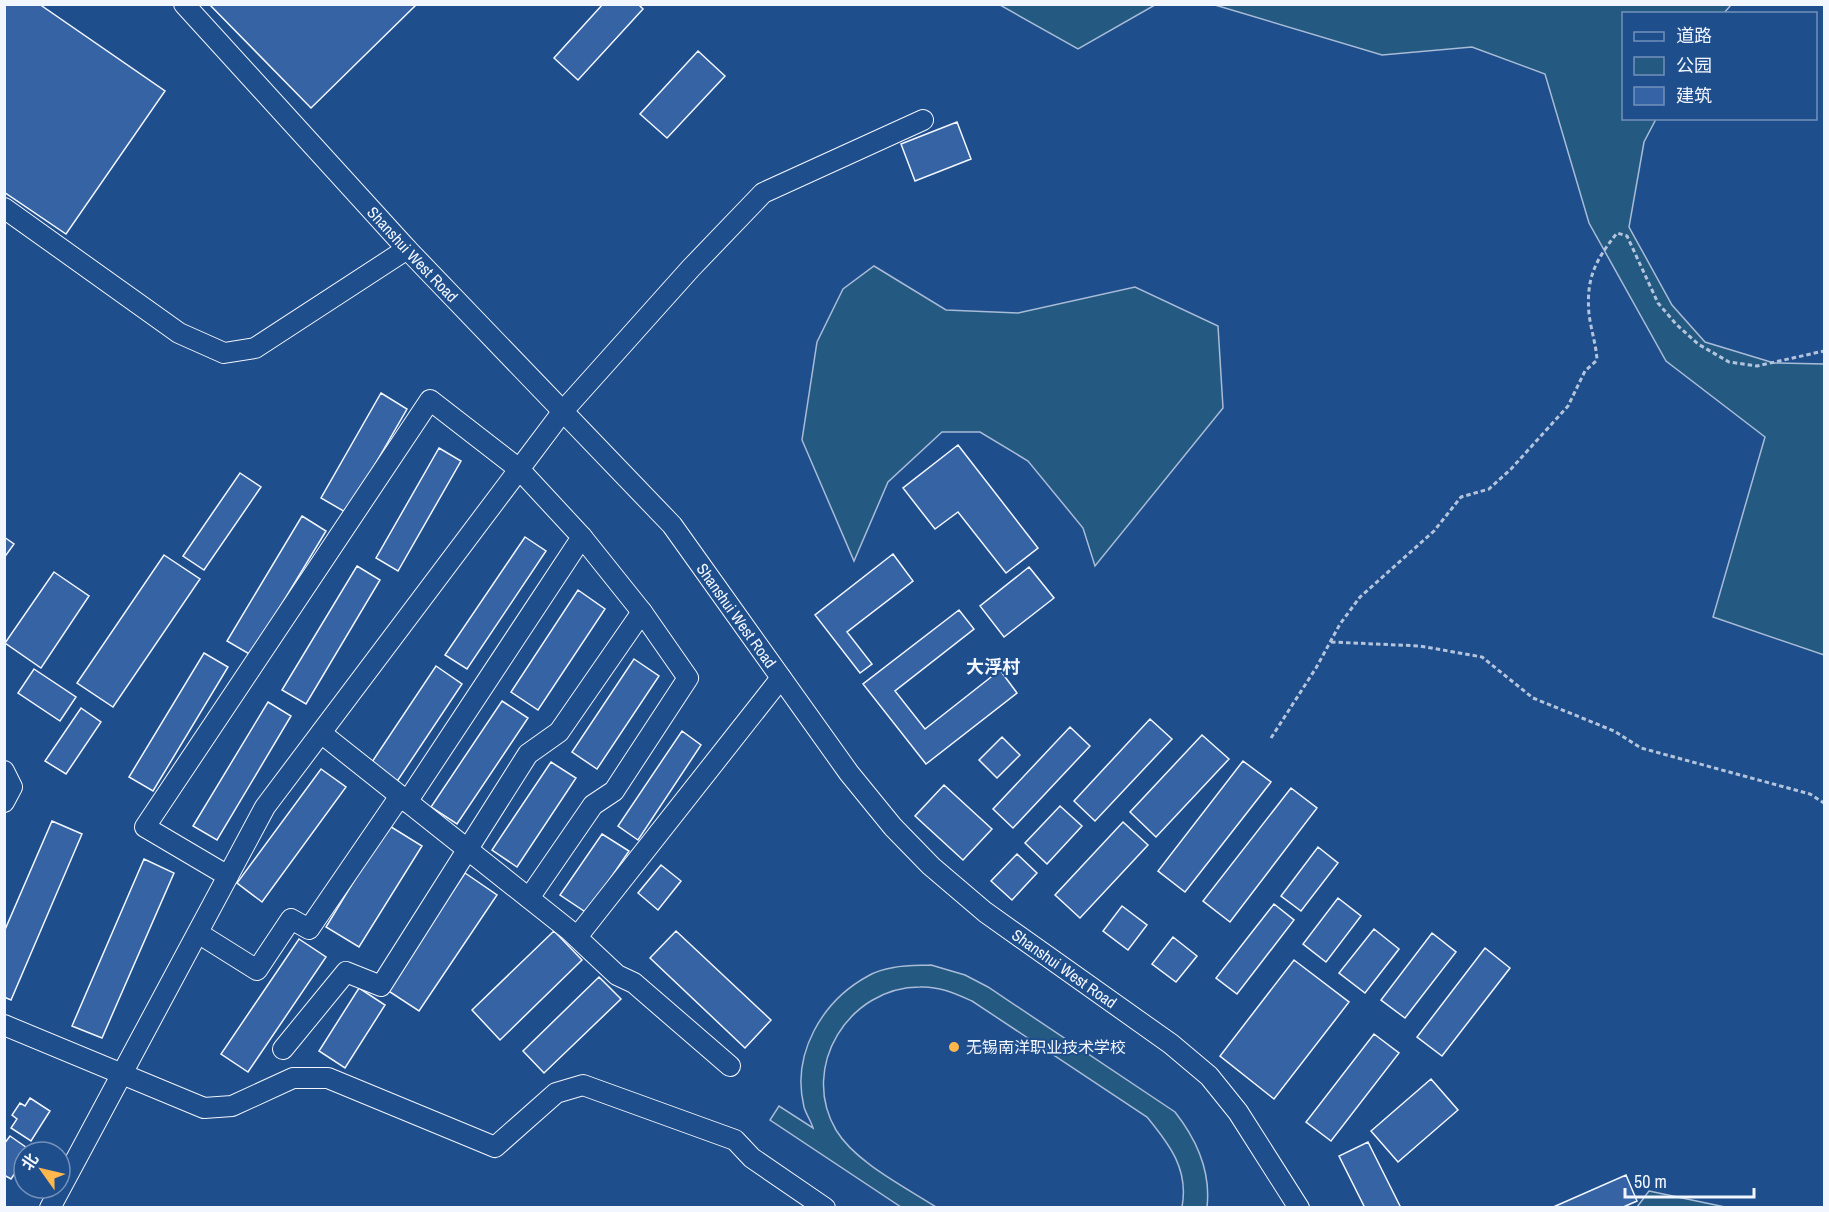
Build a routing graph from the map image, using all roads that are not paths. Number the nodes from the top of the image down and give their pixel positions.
1 (184, 4) edge
2 (923, 120) dead end
3 (4, 208) edge
4 (407, 249) junction
5 (563, 411) junction
6 (519, 469) junction
7 (582, 537) junction
8 (642, 612) junction
9 (780, 678) junction
10 (321, 733) junction
11 (4, 771) edge
12 (403, 799) junction
13 (4, 802) edge
14 (467, 849) junction
15 (228, 876) junction
16 (529, 898) junction
17 (198, 933) junction
18 (577, 937) junction
19 (4, 1025) edge
20 (283, 1049) dead end
21 (730, 1065) dead end
22 (122, 1076) junction
23 (50, 1208) edge
24 (825, 1208) edge
25 (1299, 1208) edge

1 - 4 street, Shanshui West Road
2 - 5 street
3 - 4 street
4 - 5 street, Shanshui West Road
5 - 6 street
5 - 9 street, Shanshui West Road
6 - 7 street
6 - 10 street
6 - 15 street
7 - 8 street
7 - 12 street
8 - 14 street
8 - 16 street
9 - 18 street
9 - 25 street, Shanshui West Road
10 - 12 street
10 - 15 street
11 - 13 street
12 - 14 street
12 - 17 street
14 - 16 street
14 - 20 street
15 - 17 street
16 - 18 street
17 - 22 street
18 - 21 street
19 - 22 street
22 - 23 street
22 - 24 street

